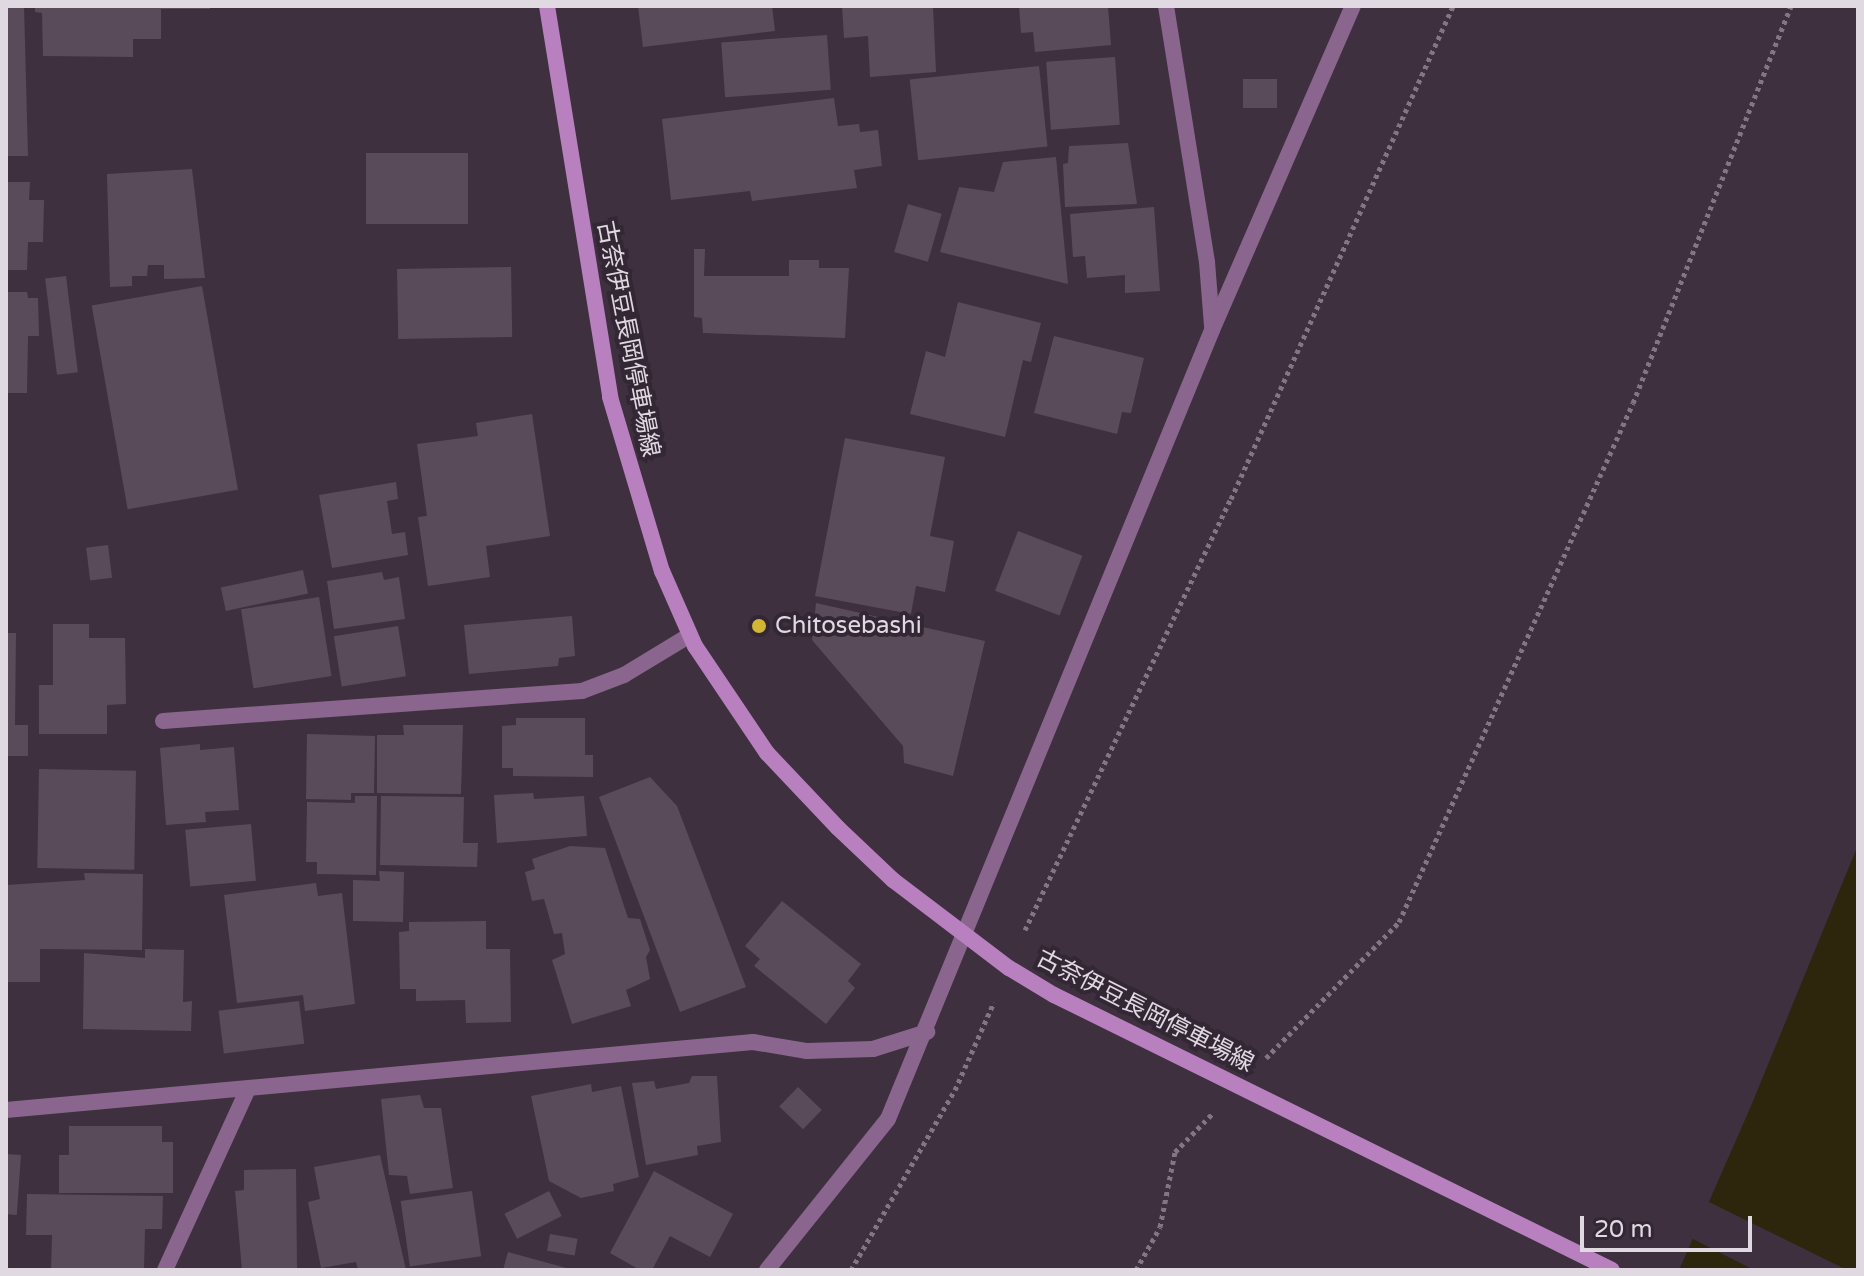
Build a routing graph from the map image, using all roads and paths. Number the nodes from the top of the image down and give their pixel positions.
1 (547, 6) edge
2 (1166, 6) edge
3 (1353, 6) edge
4 (1791, 6) edge
5 (1454, 7) edge
6 (1212, 330) junction
7 (690, 635) junction
8 (163, 721) dead end
9 (1031, 915) dead end
10 (967, 935) junction
11 (986, 1021) dead end
12 (927, 1032) junction
13 (1260, 1064) dead end
14 (248, 1089) junction
15 (1217, 1108) dead end
16 (6, 1110) edge
17 (165, 1270) edge
18 (767, 1270) edge
19 (851, 1270) edge
20 (1136, 1270) edge
21 (1612, 1270) edge

1 - 7 main road, 古奈伊豆長岡停車場線
2 - 6 street
3 - 6 street
4 - 13 path
5 - 9 path
6 - 10 street
7 - 8 street
7 - 10 main road, 古奈伊豆長岡停車場線
10 - 12 street
10 - 21 main road, 古奈伊豆長岡停車場線, bridge
11 - 19 path
12 - 14 street
12 - 18 street
14 - 16 street
14 - 17 street
15 - 20 path

